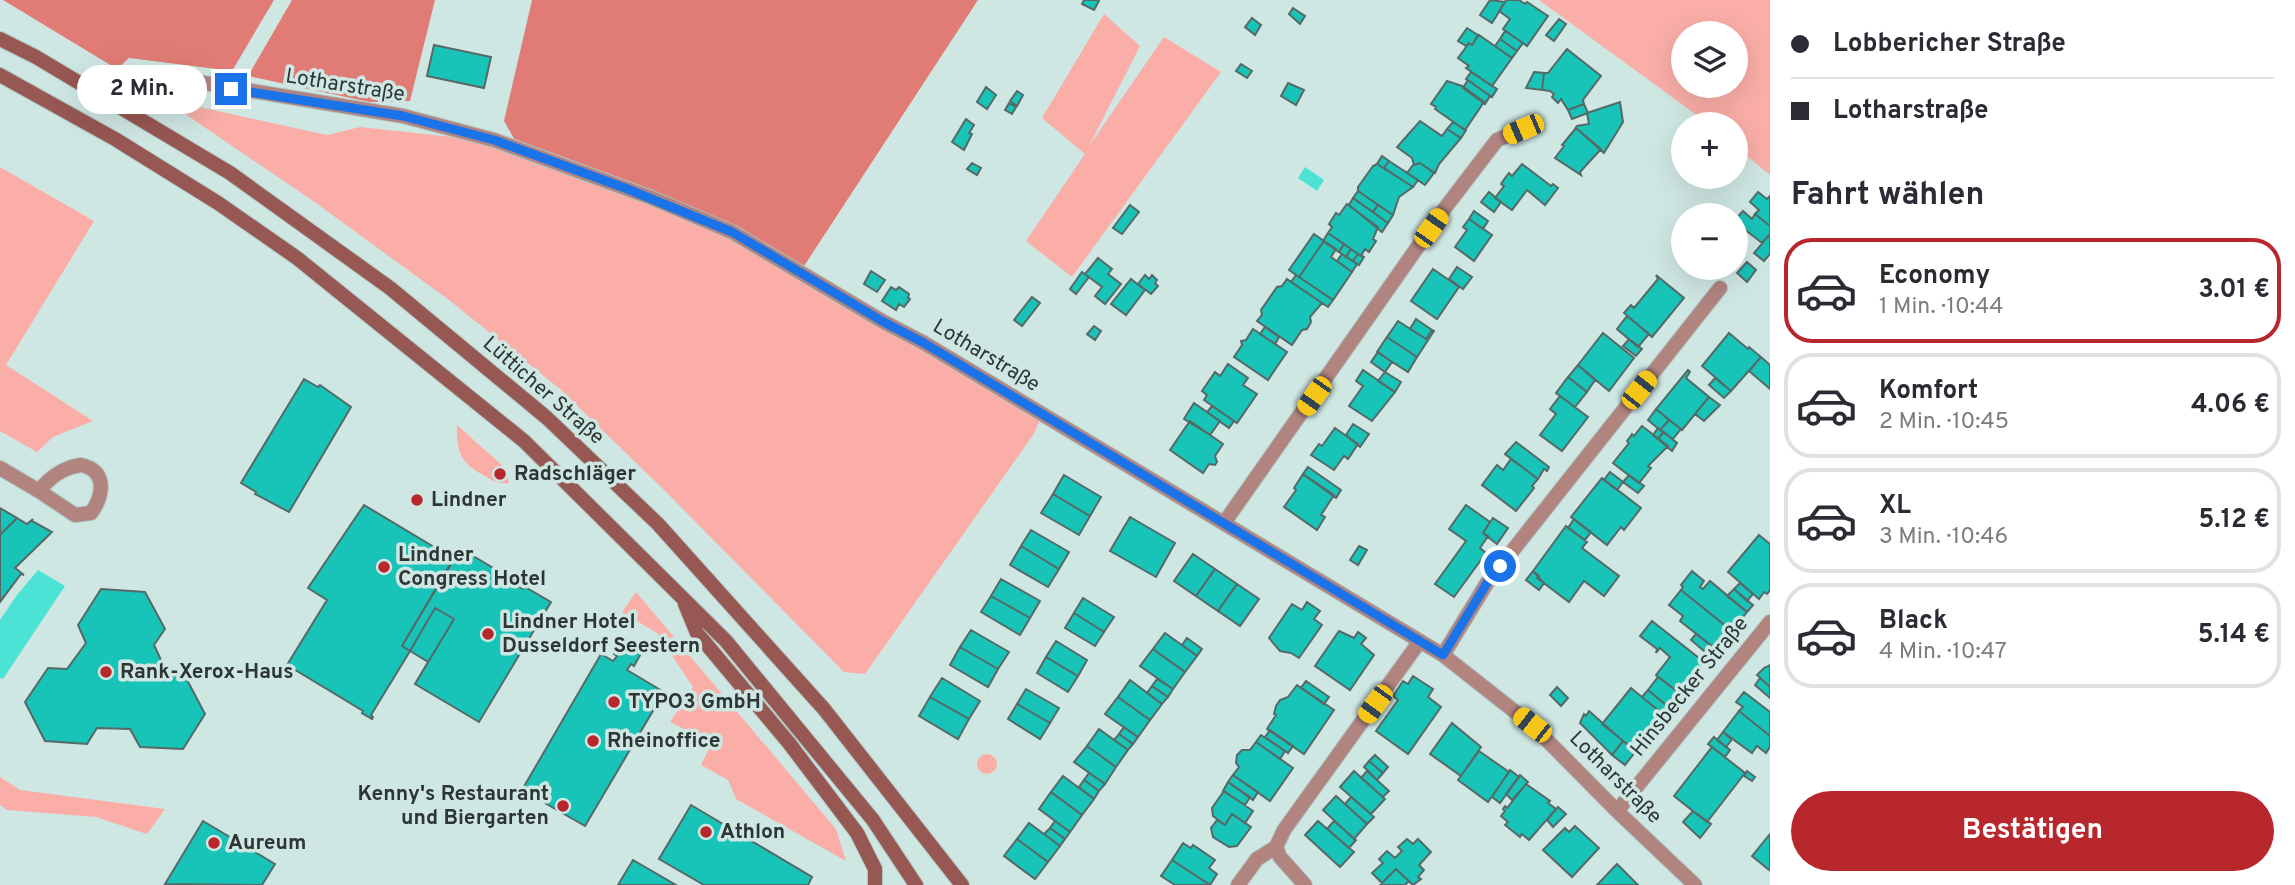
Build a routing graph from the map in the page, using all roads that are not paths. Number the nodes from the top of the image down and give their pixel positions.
1 (0, 39) edge
2 (150, 74) dead end
3 (0, 75) edge
4 (1523, 129) dead end
5 (1720, 288) dead end
6 (0, 468) edge
7 (39, 491) dead end
8 (1224, 523) junction
9 (682, 596) junction
10 (1770, 622) edge
11 (1420, 641) junction
12 (1443, 655) junction
13 (1617, 811) junction
14 (1276, 847) junction
15 (875, 885) edge
16 (916, 885) edge
17 (962, 885) edge
18 (1238, 885) edge
19 (1305, 885) edge
20 (1695, 885) edge

1 - 17 main road, Lütticher Straße
2 - 8 street, Lotharstraße
3 - 9 main road
4 - 8 street
5 - 12 street
6 - 7 street
8 - 11 street, Lotharstraße
9 - 15 main road
9 - 16 main road
10 - 13 street, Hinsbecker Straße
11 - 12 street, Lotharstraße
11 - 14 street
12 - 13 street, Lotharstraße
13 - 20 street, Lotharstraße
14 - 18 street
14 - 19 street

